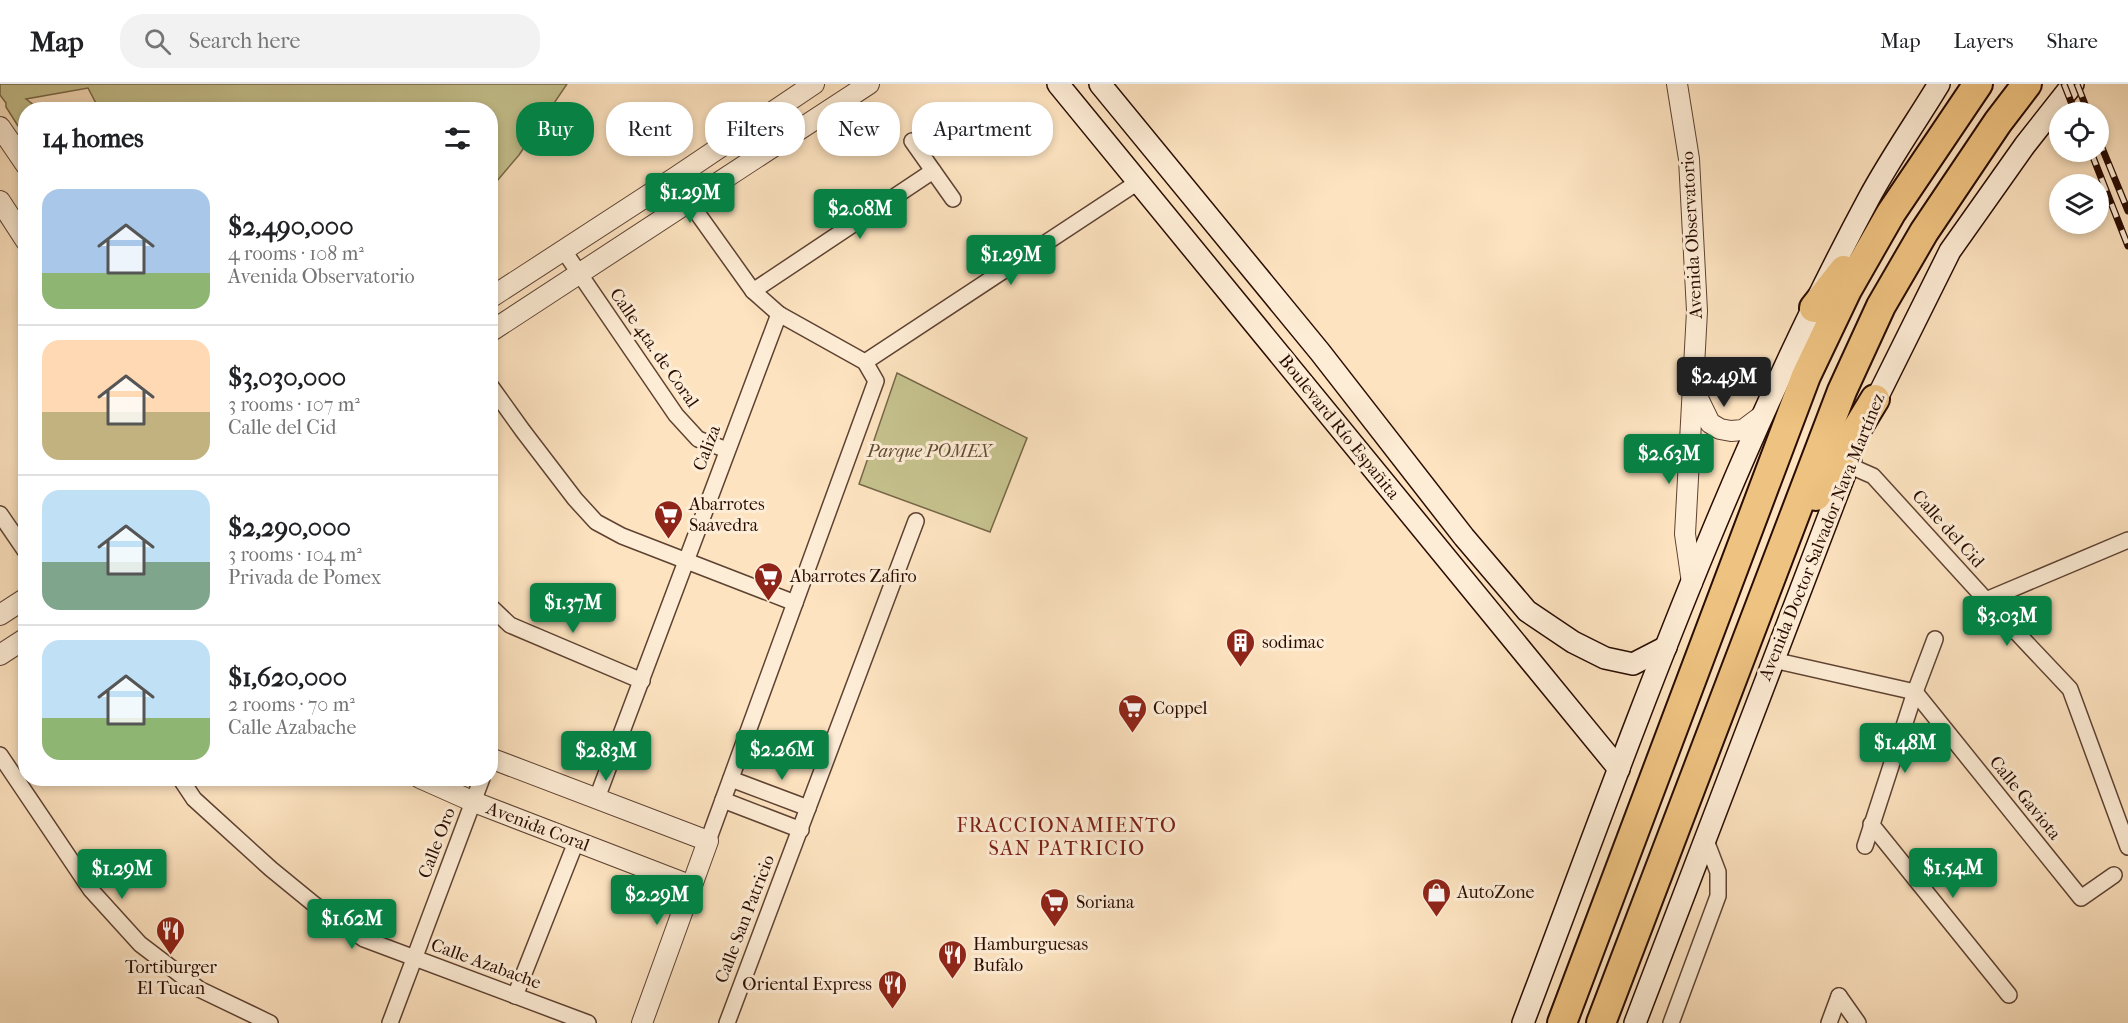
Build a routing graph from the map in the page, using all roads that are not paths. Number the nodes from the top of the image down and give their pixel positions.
1 (814, 84) edge
2 (869, 84) edge
3 (1058, 84) edge
4 (1100, 84) edge
5 (1677, 84) edge
6 (1939, 84) edge
7 (1978, 84) edge
8 (2026, 84) edge
9 (2073, 84) edge
10 (0, 127) edge
11 (18, 153) edge
12 (922, 156) edge
13 (933, 171) junction
14 (673, 179) junction
15 (1138, 182) junction
16 (953, 199) dead end
17 (0, 201) edge
18 (689, 202) junction
19 (1890, 213) junction
20 (18, 228) edge
21 (564, 251) junction
22 (579, 274) junction
23 (753, 291) junction
24 (498, 293) edge
25 (1814, 308) junction
26 (779, 314) junction
27 (498, 327) edge
28 (865, 362) junction
29 (1692, 386) junction
30 (498, 396) edge
31 (1875, 399) junction
32 (1763, 415) junction
33 (727, 450) junction
34 (1848, 465) junction
35 (0, 514) edge
36 (916, 521) dead end
37 (18, 540) edge
38 (2128, 540) edge
39 (1780, 554) junction
40 (686, 560) junction
41 (1692, 583) junction
42 (1986, 600) junction
43 (18, 603) edge
44 (795, 603) junction
45 (498, 614) edge
46 (0, 615) edge
47 (1935, 639) dead end
48 (18, 643) edge
49 (1666, 647) junction
50 (0, 655) edge
51 (1773, 660) junction
52 (642, 681) junction
53 (1915, 692) junction
54 (0, 755) edge
55 (498, 761) edge
56 (1620, 769) junction
57 (731, 778) junction
58 (18, 782) edge
59 (21, 786) edge
60 (185, 786) edge
61 (438, 786) edge
62 (479, 786) edge
63 (597, 798) junction
64 (723, 800) junction
65 (474, 802) junction
66 (808, 808) junction
67 (1871, 824) junction
68 (801, 830) junction
69 (1705, 838) junction
70 (2126, 838) edge
71 (576, 842) junction
72 (708, 842) junction
73 (1865, 846) dead end
74 (2114, 875) dead end
75 (692, 885) junction
76 (414, 958) junction
77 (2009, 995) dead end
78 (515, 996) junction
79 (270, 1023) edge
80 (390, 1023) edge
81 (588, 1023) edge
82 (642, 1023) edge
83 (727, 1023) edge
84 (1523, 1023) edge
85 (1562, 1023) edge
86 (1602, 1023) edge
87 (1635, 1023) edge
88 (1671, 1023) edge
89 (1829, 1023) edge
90 (1858, 1023) edge

1 - 14 street
2 - 18 street
3 - 15 main road, Boulevard Río Españita
4 - 49 main road, Boulevard Río Españita
5 - 29 street, Avenida Observatorio
6 - 25 main road
7 - 19 highway
8 - 39 highway, Avenida Doctor Salvador Nava Martínez
9 - 31 main road, Avenida Doctor Salvador Nava Martínez
10 - 11 street
12 - 13 street
13 - 16 street
13 - 23 street
14 - 18 street
14 - 21 street
15 - 28 street
15 - 56 main road, Boulevard Río Españita
17 - 20 street
18 - 22 street
18 - 23 street
19 - 25 highway
19 - 85 highway
21 - 22 street, Calle 4ta. de Coral
21 - 24 street
22 - 27 street
22 - 33 street, Calle 4ta. de Coral
23 - 26 street
25 - 32 main road
26 - 28 street
26 - 33 street, Caliza
28 - 44 street
29 - 32 street
29 - 41 street, Avenida Observatorio
30 - 40 street
31 - 34 main road, Avenida Doctor Salvador Nava Martínez
31 - 39 highway
32 - 41 main road
33 - 40 street, Caliza
34 - 42 street, Calle del Cid
34 - 51 main road, Avenida Doctor Salvador Nava Martínez
35 - 37 street
36 - 66 street, Calle San Patricio
38 - 42 street
39 - 86 highway, Avenida Doctor Salvador Nava Martínez
40 - 44 street
40 - 52 street, Caliza
41 - 49 main road
42 - 70 street, Calle del Cid
43 - 46 street
44 - 57 street
45 - 52 street
47 - 53 street
48 - 50 street
49 - 56 main road
51 - 53 street
51 - 69 main road, Avenida Doctor Salvador Nava Martínez
52 - 63 street, Caliza
53 - 67 street
53 - 74 street, Calle Gaviota
54 - 58 street
55 - 63 street
56 - 84 main road
57 - 64 street
57 - 66 street
59 - 79 street
60 - 76 street, Calle Azabache
61 - 65 street, Avenida Coral
62 - 65 street, Calle Oro
63 - 72 street
64 - 68 street
64 - 72 street
65 - 71 street, Avenida Coral
65 - 76 street, Calle Oro
66 - 68 street, Calle San Patricio
67 - 73 street
67 - 77 street
68 - 83 street, Calle San Patricio
69 - 87 main road, Avenida Doctor Salvador Nava Martínez
69 - 88 street
71 - 75 street, Avenida Coral
71 - 78 street
72 - 75 street
75 - 82 street
76 - 78 street, Calle Azabache
76 - 80 street, Calle Oro
78 - 81 street, Calle Azabache
89 - 90 street

